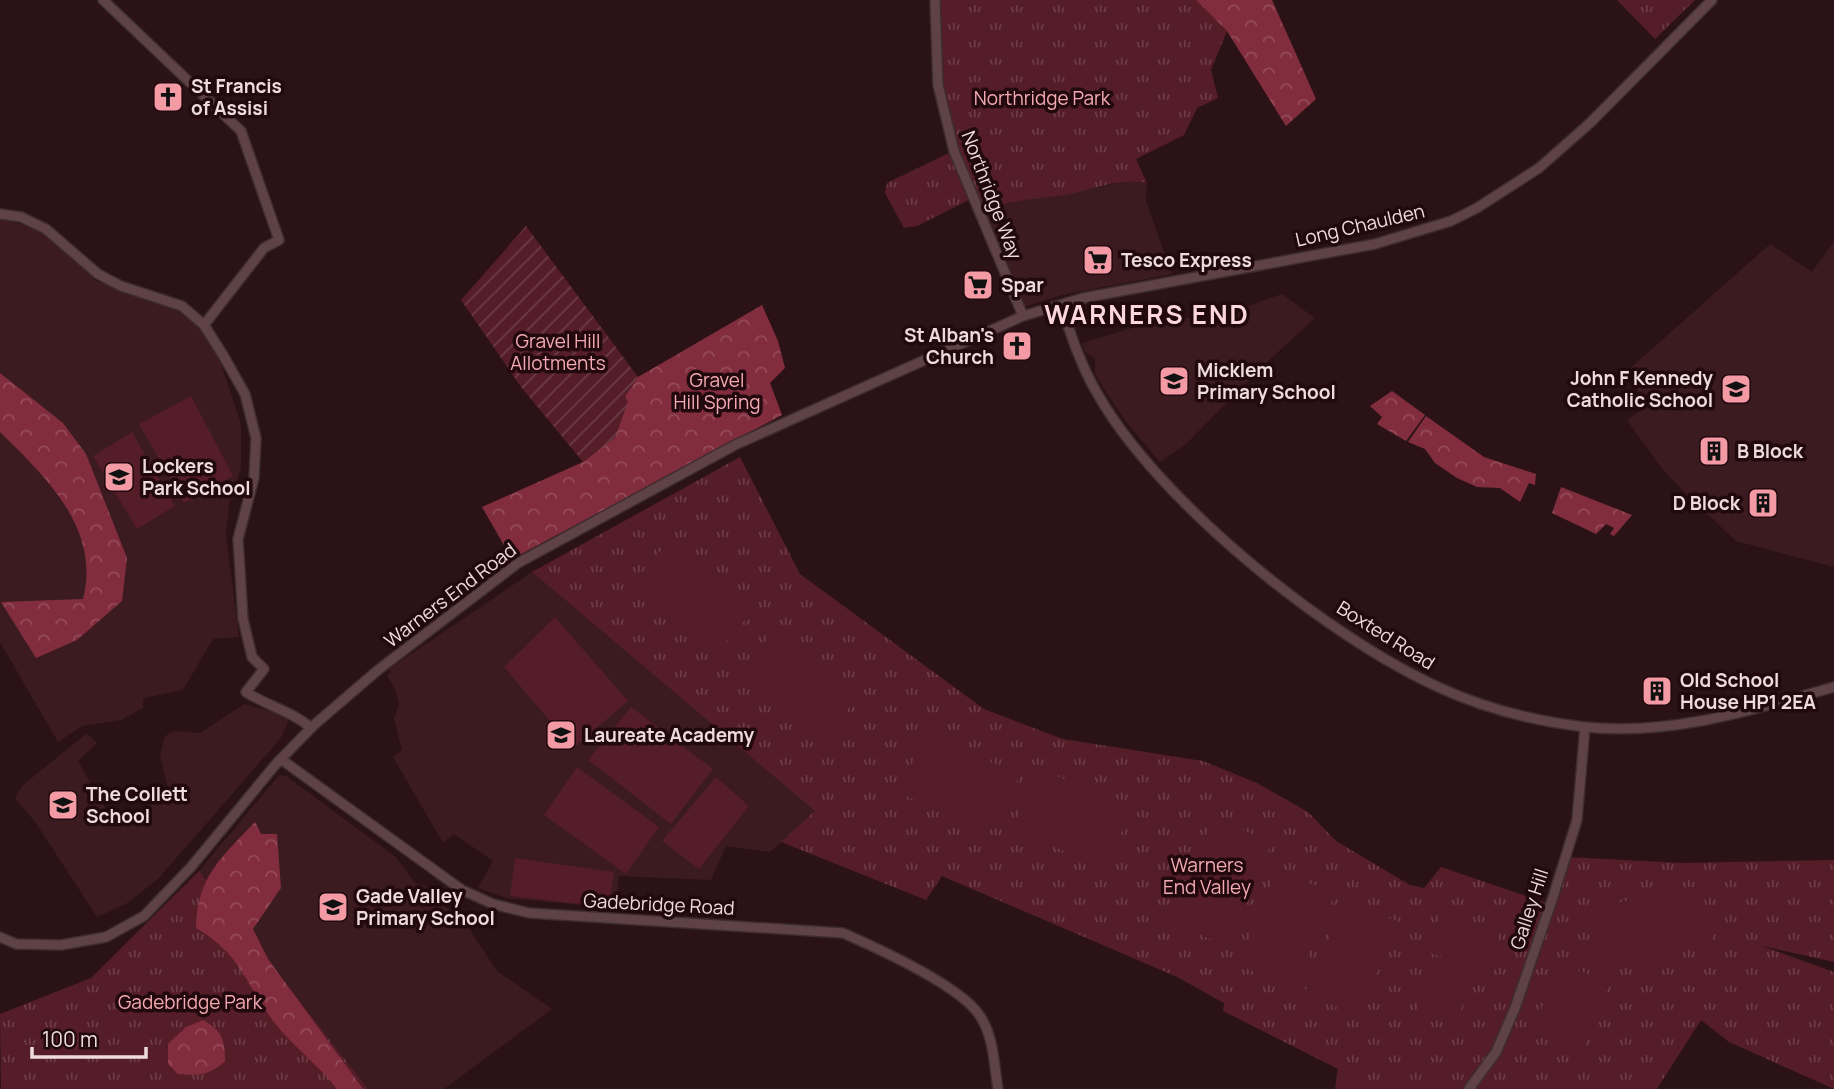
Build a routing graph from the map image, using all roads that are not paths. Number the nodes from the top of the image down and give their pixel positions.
1 (103, 0) edge
2 (935, 0) edge
3 (1712, 0) edge
4 (0, 214) edge
5 (1061, 305) junction
6 (1023, 316) junction
7 (204, 325) junction
8 (1834, 687) edge
9 (1586, 727) junction
10 (311, 728) junction
11 (282, 760) junction
12 (0, 937) edge
13 (998, 1089) edge
14 (1469, 1089) edge

1 - 7 street
2 - 6 street, Northridge Way
3 - 5 street, Long Chaulden
4 - 7 street
5 - 6 street, Long Chaulden
5 - 9 street, Boxted Road
6 - 10 street, Warners End Road
7 - 10 street
8 - 9 street, Boxted Road
9 - 14 street, Galley Hill
10 - 11 street, Warners End Road
11 - 12 street, Warners End Road
11 - 13 street, Gadebridge Road

